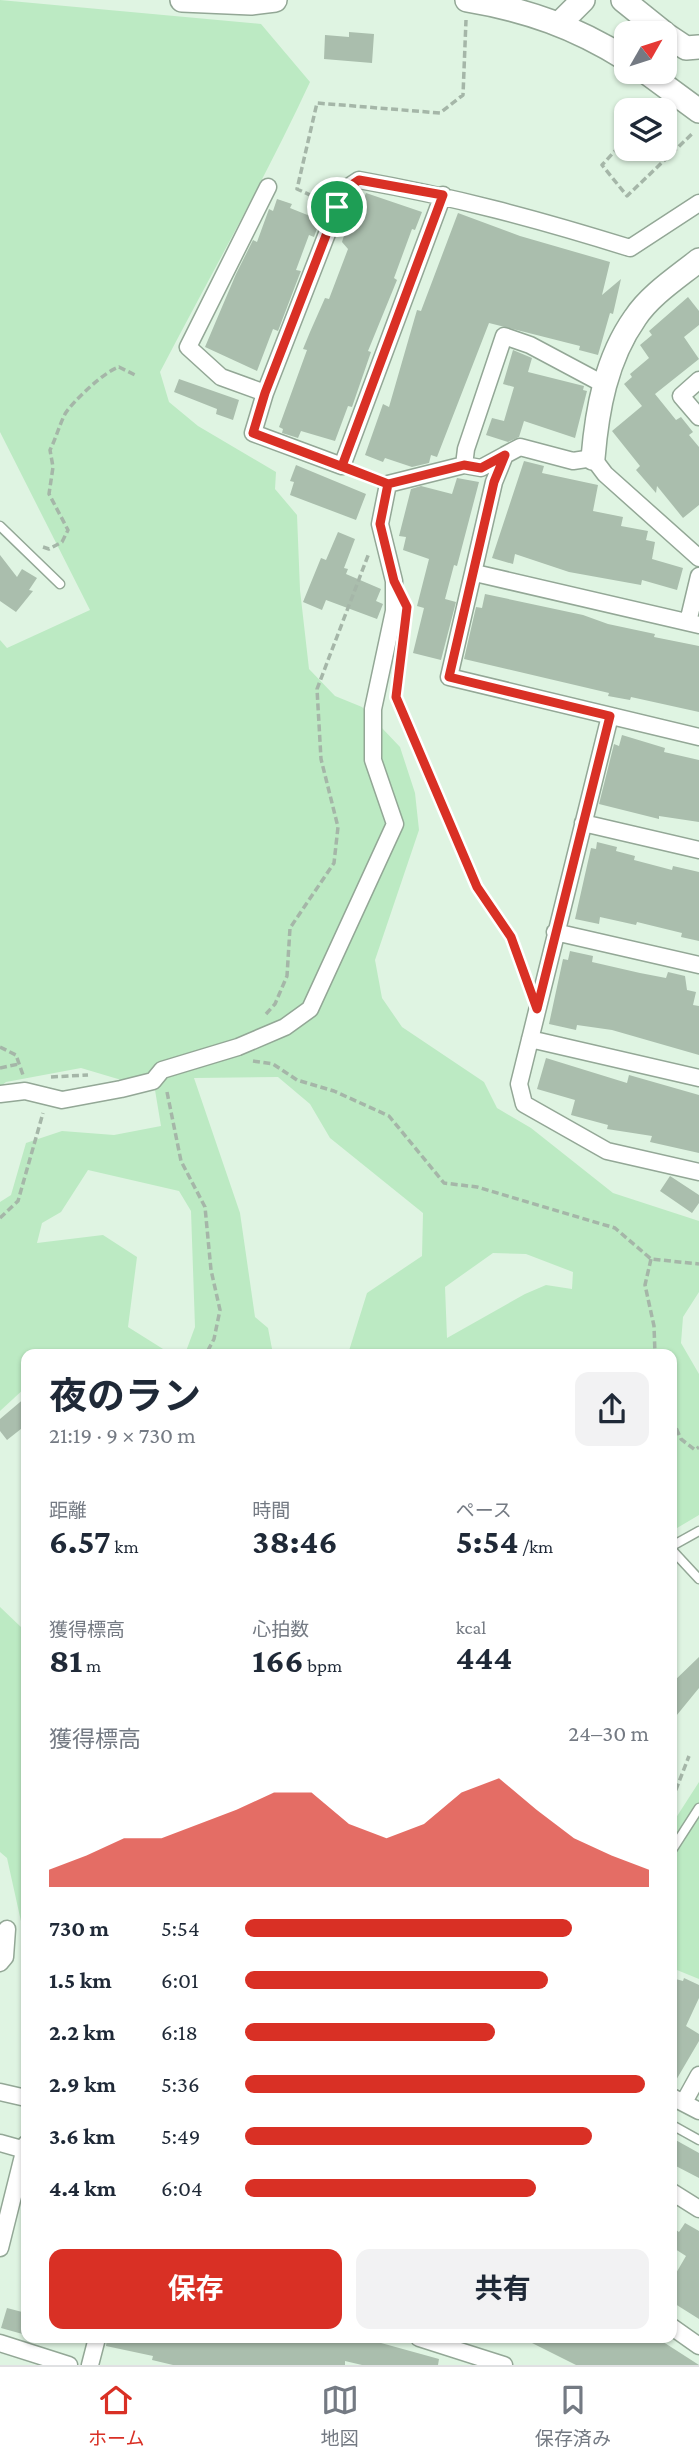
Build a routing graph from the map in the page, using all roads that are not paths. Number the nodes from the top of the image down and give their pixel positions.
1 (182, 0) edge
2 (275, 0) edge
3 (467, 0) edge
4 (583, 0) edge
5 (623, 0) edge
6 (649, 21) edge
7 (559, 24) junction
8 (677, 42) edge
9 (699, 47) edge
10 (614, 53) edge
11 (662, 84) edge
12 (699, 111) edge
13 (268, 187) dead end
14 (443, 195) junction
15 (699, 203) edge
16 (699, 260) edge
17 (699, 380) edge
18 (605, 385) junction
19 (265, 393) junction
20 (699, 417) edge
21 (505, 455) junction
22 (593, 458) junction
23 (464, 465) junction
24 (0, 526) edge
25 (699, 558) edge
26 (475, 573) junction
27 (699, 576) edge
28 (61, 584) dead end
29 (693, 624) edge
30 (610, 716) junction
31 (699, 737) edge
32 (583, 823) junction
33 (699, 850) edge
34 (555, 932) junction
35 (699, 965) edge
36 (530, 1039) junction
37 (699, 1078) edge
38 (0, 1094) edge
39 (699, 1172) edge
40 (699, 1531) edge
41 (677, 1545) edge
42 (677, 1554) edge
43 (699, 1579) edge
44 (699, 1808) edge
45 (677, 1842) edge
46 (7, 1929) dead end
47 (0, 1963) edge
48 (699, 2075) edge
49 (0, 2092) edge
50 (21, 2097) edge
51 (678, 2100) edge
52 (699, 2111) edge
53 (677, 2128) edge
54 (699, 2140) edge
55 (0, 2143) edge
56 (21, 2146) edge
57 (21, 2166) edge
58 (677, 2195) edge
59 (699, 2208) edge
60 (0, 2248) edge
61 (677, 2331) edge
62 (0, 2343) edge
63 (95, 2343) edge
64 (437, 2343) edge
65 (699, 2346) edge
66 (467, 2351) edge
67 (69, 2365) edge
68 (90, 2365) edge
69 (504, 2365) edge

1 - 2 street
3 - 7 street
4 - 7 street
5 - 6 street
7 - 10 street
8 - 9 street
11 - 12 street
13 - 19 street
14 - 15 street
14 - 19 street
14 - 19 street
16 - 18 street
17 - 20 street
18 - 22 street
18 - 23 street
21 - 22 street
21 - 23 street
21 - 26 street
22 - 25 street
23 - 38 street
24 - 28 lane
26 - 29 street
26 - 30 street
27 - 29 street
30 - 31 street
30 - 32 street
32 - 33 street
32 - 34 street
34 - 35 street
34 - 36 street
36 - 37 street
36 - 39 street
40 - 41 lane
42 - 43 lane
44 - 45 lane
46 - 47 street
48 - 51 street
49 - 50 street
51 - 52 street
53 - 54 lane
55 - 56 street
57 - 60 street
58 - 59 street
61 - 65 street
62 - 67 street
63 - 68 street
64 - 66 street
66 - 69 street

